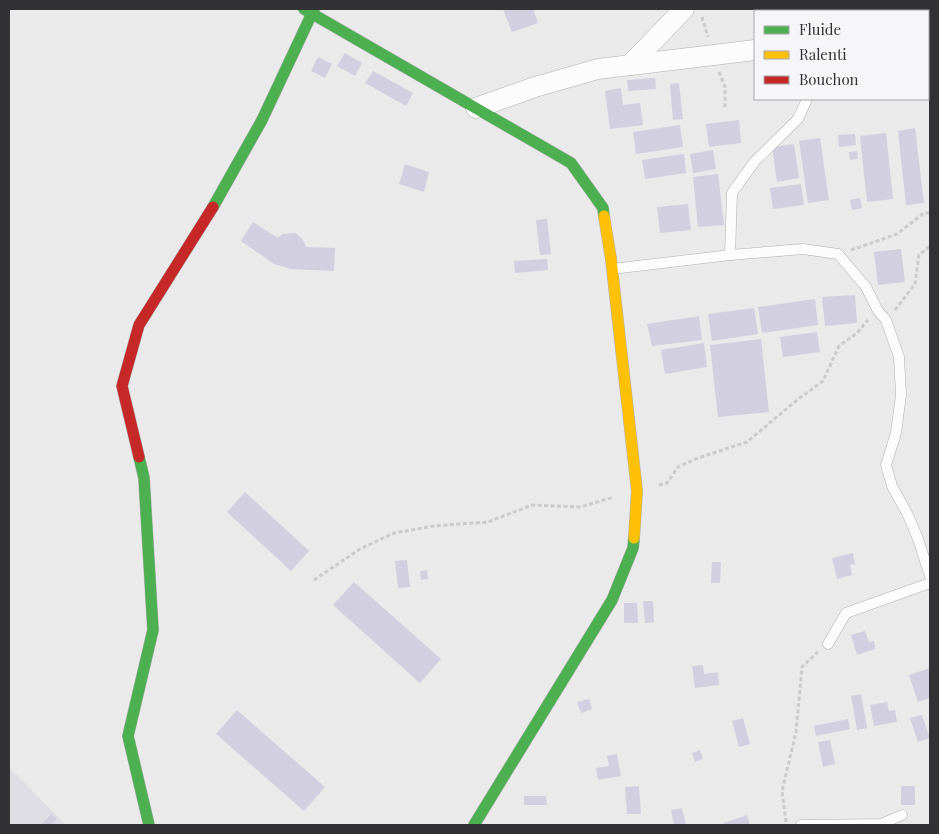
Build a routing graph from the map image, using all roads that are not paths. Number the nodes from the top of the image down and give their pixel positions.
1 (684, 9) edge
2 (310, 11) edge
3 (754, 50) edge
4 (630, 65) junction
5 (807, 100) edge
6 (476, 108) junction
7 (730, 255) junction
8 (612, 269) junction
9 (930, 576) edge
10 (930, 583) edge
11 (828, 644) road end
12 (902, 815) dead end
13 (149, 825) edge
14 (474, 825) edge
15 (801, 825) edge

1 - 4 street
2 - 6 street
2 - 13 street
3 - 4 street
4 - 6 street
5 - 7 lane
6 - 8 street
7 - 8 lane
7 - 9 lane
8 - 14 street
10 - 11 lane
12 - 15 lane

